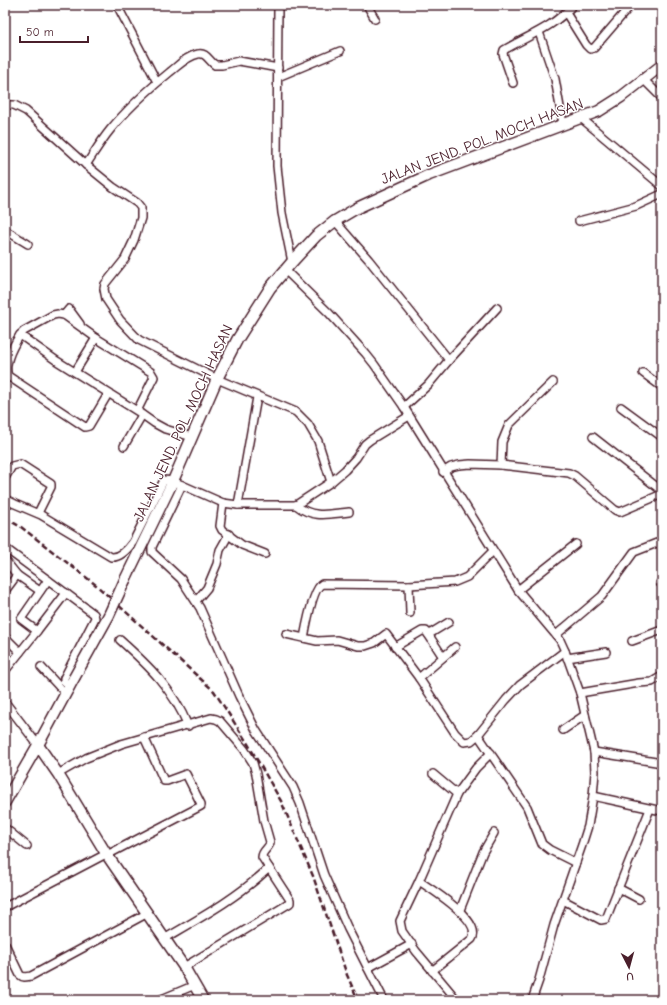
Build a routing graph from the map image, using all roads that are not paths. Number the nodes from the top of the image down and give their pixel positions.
1 (117, 5) edge
2 (278, 5) edge
3 (367, 5) edge
4 (573, 5) edge
5 (631, 5) edge
6 (566, 13) junction
7 (375, 19) dead end
8 (539, 32) junction
9 (340, 51) dead end
10 (662, 65) edge
11 (278, 68) junction
12 (278, 77) junction
13 (644, 80) junction
14 (157, 82) junction
15 (513, 83) dead end
16 (662, 98) edge
17 (5, 104) edge
18 (581, 118) junction
19 (563, 124) junction
20 (86, 165) junction
21 (662, 186) edge
22 (662, 194) edge
23 (335, 221) junction
24 (579, 221) dead end
25 (5, 230) edge
26 (28, 244) dead end
27 (292, 262) junction
28 (285, 270) junction
29 (497, 308) dead end
30 (20, 335) junction
31 (96, 338) junction
32 (449, 360) junction
33 (75, 372) junction
34 (643, 373) dead end
35 (217, 379) junction
36 (553, 382) dead end
37 (662, 387) edge
38 (108, 394) junction
39 (257, 397) junction
40 (404, 407) junction
41 (621, 407) dead end
42 (139, 413) junction
43 (409, 416) junction
44 (192, 437) junction
45 (593, 437) dead end
46 (662, 437) edge
47 (124, 446) dead end
48 (501, 465) junction
49 (443, 472) junction
50 (5, 478) edge
51 (331, 482) junction
52 (178, 483) junction
53 (662, 491) edge
54 (662, 494) edge
55 (5, 499) edge
56 (222, 503) junction
57 (238, 505) junction
58 (296, 505) junction
59 (349, 512) dead end
60 (38, 513) junction
61 (229, 534) junction
62 (662, 541) edge
63 (576, 544) dead end
64 (5, 548) edge
65 (493, 551) junction
66 (264, 554) dead end
67 (5, 560) edge
68 (17, 575) junction
69 (48, 580) junction
70 (409, 584) junction
71 (518, 590) junction
72 (5, 591) edge
73 (40, 591) junction
74 (66, 593) junction
75 (196, 601) junction
76 (410, 613) dead end
77 (448, 622) dead end
78 (662, 630) edge
79 (37, 631) junction
80 (286, 634) dead end
81 (428, 634) junction
82 (556, 635) junction
83 (5, 637) edge
84 (304, 638) junction
85 (120, 640) dead end
86 (632, 641) dead end
87 (395, 647) junction
88 (455, 647) dead end
89 (20, 652) junction
90 (606, 652) dead end
91 (566, 654) junction
92 (443, 657) junction
93 (41, 667) dead end
94 (5, 672) edge
95 (662, 676) edge
96 (419, 678) junction
97 (69, 685) junction
98 (580, 693) junction
99 (5, 702) edge
100 (585, 715) junction
101 (188, 726) junction
102 (563, 730) dead end
103 (478, 735) junction
104 (144, 737) junction
105 (38, 745) junction
106 (594, 752) junction
107 (491, 753) junction
108 (662, 763) edge
109 (58, 774) junction
110 (433, 774) dead end
111 (8, 793) edge
112 (457, 794) junction
113 (593, 796) junction
114 (5, 802) edge
115 (650, 809) junction
116 (662, 811) edge
117 (5, 828) edge
118 (494, 832) dead end
119 (27, 846) dead end
120 (106, 855) junction
121 (576, 863) junction
122 (269, 868) junction
123 (419, 881) junction
124 (618, 888) junction
125 (639, 899) dead end
126 (563, 900) junction
127 (5, 907) edge
128 (460, 910) junction
129 (146, 914) junction
130 (164, 939) junction
131 (5, 944) edge
132 (412, 944) junction
133 (184, 967) junction
134 (368, 968) junction
135 (432, 971) junction
136 (195, 985) junction
137 (159, 1000) edge
138 (203, 1000) edge
139 (384, 1000) edge
140 (457, 1000) edge
141 (532, 1000) edge

1 - 14 street
2 - 11 street
3 - 7 street
4 - 6 street
5 - 6 street
6 - 8 street
8 - 15 street
8 - 19 street
9 - 12 street
10 - 13 main road, JALAN JEND. POL. MOCH HASAN
11 - 12 street
11 - 14 street
12 - 27 street
13 - 16 street
13 - 18 main road, JALAN JEND. POL. MOCH HASAN
14 - 20 street
17 - 20 street
18 - 19 main road, JALAN JEND. POL. MOCH HASAN
18 - 21 street
19 - 23 main road, JALAN JEND. POL. MOCH HASAN
20 - 35 street
22 - 24 street
23 - 27 main road, JALAN JEND. POL. MOCH HASAN
23 - 32 street
25 - 26 street
27 - 28 main road, JALAN JEND. POL. MOCH HASAN
28 - 35 main road, JALAN JEND. POL. MOCH HASAN
28 - 40 street
29 - 32 street
30 - 31 street
30 - 33 street
30 - 38 street
31 - 33 street
31 - 42 street
32 - 40 street
33 - 38 street
34 - 37 street
35 - 39 street
35 - 44 main road, JALAN JEND. POL. MOCH HASAN
36 - 48 street
38 - 42 street
39 - 51 street
39 - 57 street
40 - 43 street
41 - 46 street
42 - 44 street
42 - 47 street
43 - 49 street
43 - 51 street
44 - 52 main road, JALAN JEND. POL. MOCH HASAN
45 - 53 street
48 - 49 street
48 - 54 street
49 - 65 street
50 - 60 street
51 - 58 street
52 - 56 street
52 - 60 street
52 - 75 street
52 - 97 main road, JALAN JEND. POL. MOCH HASAN, bridge
55 - 60 street
56 - 57 street
56 - 61 street
57 - 58 street
58 - 59 street
61 - 66 street
61 - 75 street
62 - 82 street
63 - 71 street
64 - 69 street
65 - 70 street
65 - 71 street
67 - 68 street
68 - 72 street
68 - 73 street
69 - 73 street
69 - 74 street
70 - 76 street
70 - 84 street
71 - 82 street
73 - 79 street
74 - 79 street
74 - 97 street
75 - 134 street
77 - 81 street
78 - 86 street
79 - 89 street
80 - 84 street
81 - 87 street
81 - 92 street
82 - 91 street
83 - 89 street
84 - 87 street
85 - 101 street
87 - 96 street
88 - 92 street
89 - 94 street
90 - 91 street
91 - 98 street
91 - 103 street
92 - 96 street
93 - 97 street
95 - 98 street
96 - 103 street
97 - 105 main road, JALAN JEND. POL. MOCH HASAN
98 - 100 street
99 - 105 street
100 - 102 street
100 - 106 street
101 - 104 street
101 - 122 street
103 - 107 street
104 - 109 street
104 - 120 street
105 - 109 main road
105 - 111 main road, JALAN JEND. POL. MOCH HASAN
106 - 108 street
106 - 113 street
107 - 112 street
107 - 121 street
109 - 120 main road
110 - 112 street
111 - 114 main road, JALAN JEND. POL. MOCH HASAN
112 - 123 street
113 - 115 street
113 - 121 street
115 - 116 street
115 - 124 street
117 - 119 street
118 - 128 street
120 - 127 street
120 - 129 main road
121 - 126 street
122 - 130 street
122 - 133 street
123 - 128 street
123 - 132 street
124 - 125 street
124 - 126 street
126 - 141 street
128 - 135 street
129 - 130 main road
129 - 131 street
130 - 133 main road
132 - 134 street
132 - 135 street
133 - 136 main road
134 - 139 street
135 - 140 street
136 - 137 street
136 - 138 main road

